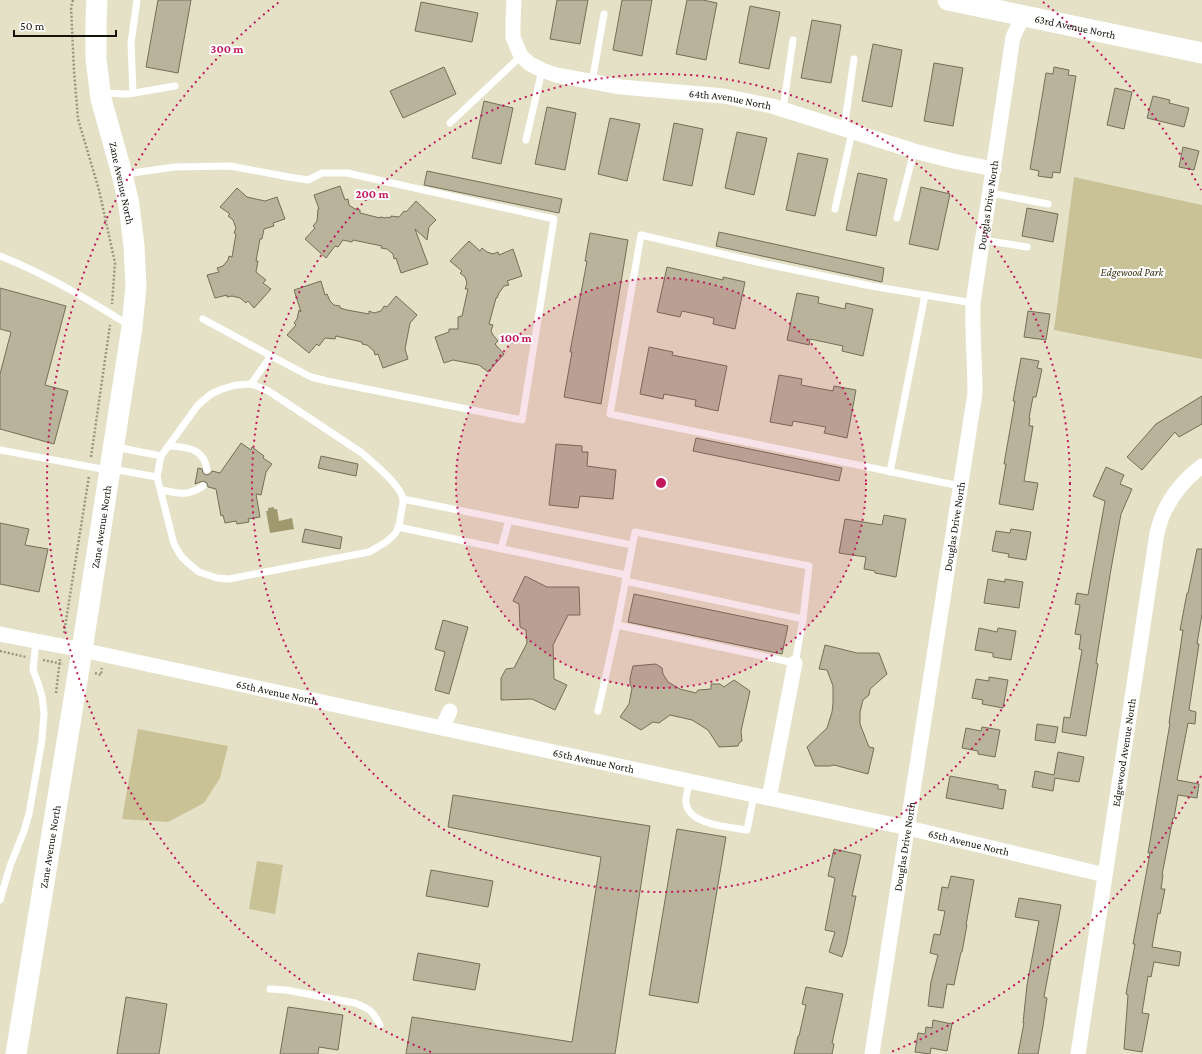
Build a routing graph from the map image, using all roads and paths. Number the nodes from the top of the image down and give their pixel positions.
1 (72, 0) edge
2 (97, 0) edge
3 (137, 0) edge
4 (514, 0) edge
5 (948, 0) edge
6 (1025, 8) edge
7 (604, 14) dead end
8 (793, 40) dead end
9 (1202, 53) edge
10 (521, 56) junction
11 (854, 59) dead end
12 (542, 70) junction
13 (592, 82) junction
14 (174, 86) dead end
15 (101, 93) junction
16 (133, 93) junction
17 (783, 109) junction
18 (450, 123) dead end
19 (848, 131) junction
20 (526, 140) dead end
21 (914, 151) junction
22 (994, 169) junction
23 (122, 174) junction
24 (990, 193) junction
25 (1048, 204) dead end
26 (835, 208) dead end
27 (897, 218) dead end
28 (983, 240) junction
29 (1027, 246) dead end
30 (0, 256) edge
31 (925, 295) junction
32 (973, 303) junction
33 (111, 314) junction
34 (203, 319) dead end
35 (132, 327) junction
36 (271, 356) junction
37 (251, 384) junction
38 (113, 446) junction
39 (169, 446) junction
40 (0, 450) edge
41 (161, 456) junction
42 (1202, 466) edge
43 (103, 468) junction
44 (207, 470) dead end
45 (890, 472) junction
46 (157, 478) junction
47 (203, 486) dead end
48 (960, 486) junction
49 (161, 490) junction
50 (403, 498) junction
51 (509, 520) junction
52 (398, 527) junction
53 (632, 545) junction
54 (501, 549) junction
55 (626, 578) junction
56 (803, 619) junction
57 (617, 625) junction
58 (64, 633) dead end
59 (0, 634) edge
60 (36, 641) junction
61 (82, 650) junction
62 (795, 663) junction
63 (450, 711) dead end
64 (598, 711) dead end
65 (442, 728) junction
66 (690, 781) junction
67 (762, 797) junction
68 (908, 828) junction
69 (1105, 875) junction
70 (0, 900) edge
71 (270, 989) dead end
72 (380, 1025) dead end
73 (16, 1054) edge
74 (872, 1054) edge
75 (1078, 1054) edge

1 - 33 path
2 - 15 street, Zane Avenue North
3 - 16 lane
4 - 10 street
5 - 6 street, 63rd Avenue North
6 - 9 street, 63rd Avenue North
6 - 22 street, Douglas Drive North
7 - 13 lane
8 - 17 lane
10 - 12 street, 64th Avenue North
10 - 18 lane
11 - 19 lane
12 - 13 street, 64th Avenue North
12 - 20 lane
13 - 17 street, 64th Avenue North
14 - 16 lane
15 - 16 lane
15 - 23 street, Zane Avenue North
17 - 19 street, 64th Avenue North
19 - 21 street, 64th Avenue North
19 - 26 lane
21 - 22 street, 64th Avenue North
21 - 27 lane
22 - 24 street, Douglas Drive North
23 - 35 street, Zane Avenue North
23 - 36 lane
24 - 25 lane
24 - 28 street, Douglas Drive North
28 - 29 lane
28 - 32 street, Douglas Drive North
30 - 33 lane
31 - 32 lane
31 - 45 lane
31 - 45 lane
32 - 48 street, Douglas Drive North
33 - 35 lane
33 - 43 path
34 - 36 lane
35 - 38 street, Zane Avenue North
36 - 37 lane
37 - 39 lane
37 - 50 lane
38 - 41 lane
38 - 43 street, Zane Avenue North
39 - 41 lane
39 - 44 lane
40 - 43 lane
41 - 46 lane
42 - 69 street, Edgewood Avenue North
43 - 46 lane
43 - 58 path
43 - 61 street, Zane Avenue North
45 - 48 lane
46 - 49 lane
47 - 49 lane
48 - 68 street, Douglas Drive North
49 - 52 lane
50 - 51 lane
50 - 52 lane
51 - 53 lane
51 - 54 lane
52 - 54 lane
53 - 55 lane
53 - 56 lane
54 - 55 lane
55 - 56 lane
55 - 57 lane
56 - 62 lane
57 - 62 lane
57 - 64 lane
59 - 60 street, 65th Avenue North
60 - 61 street, 65th Avenue North
60 - 70 lane
61 - 65 street, 65th Avenue North
61 - 73 street, Zane Avenue North
62 - 67 street
63 - 65 street
65 - 66 street, 65th Avenue North
66 - 67 street, 65th Avenue North
66 - 67 lane
67 - 68 street, 65th Avenue North
68 - 69 street, 65th Avenue North
68 - 74 street, Douglas Drive North
69 - 75 street, Edgewood Avenue North
71 - 72 lane

